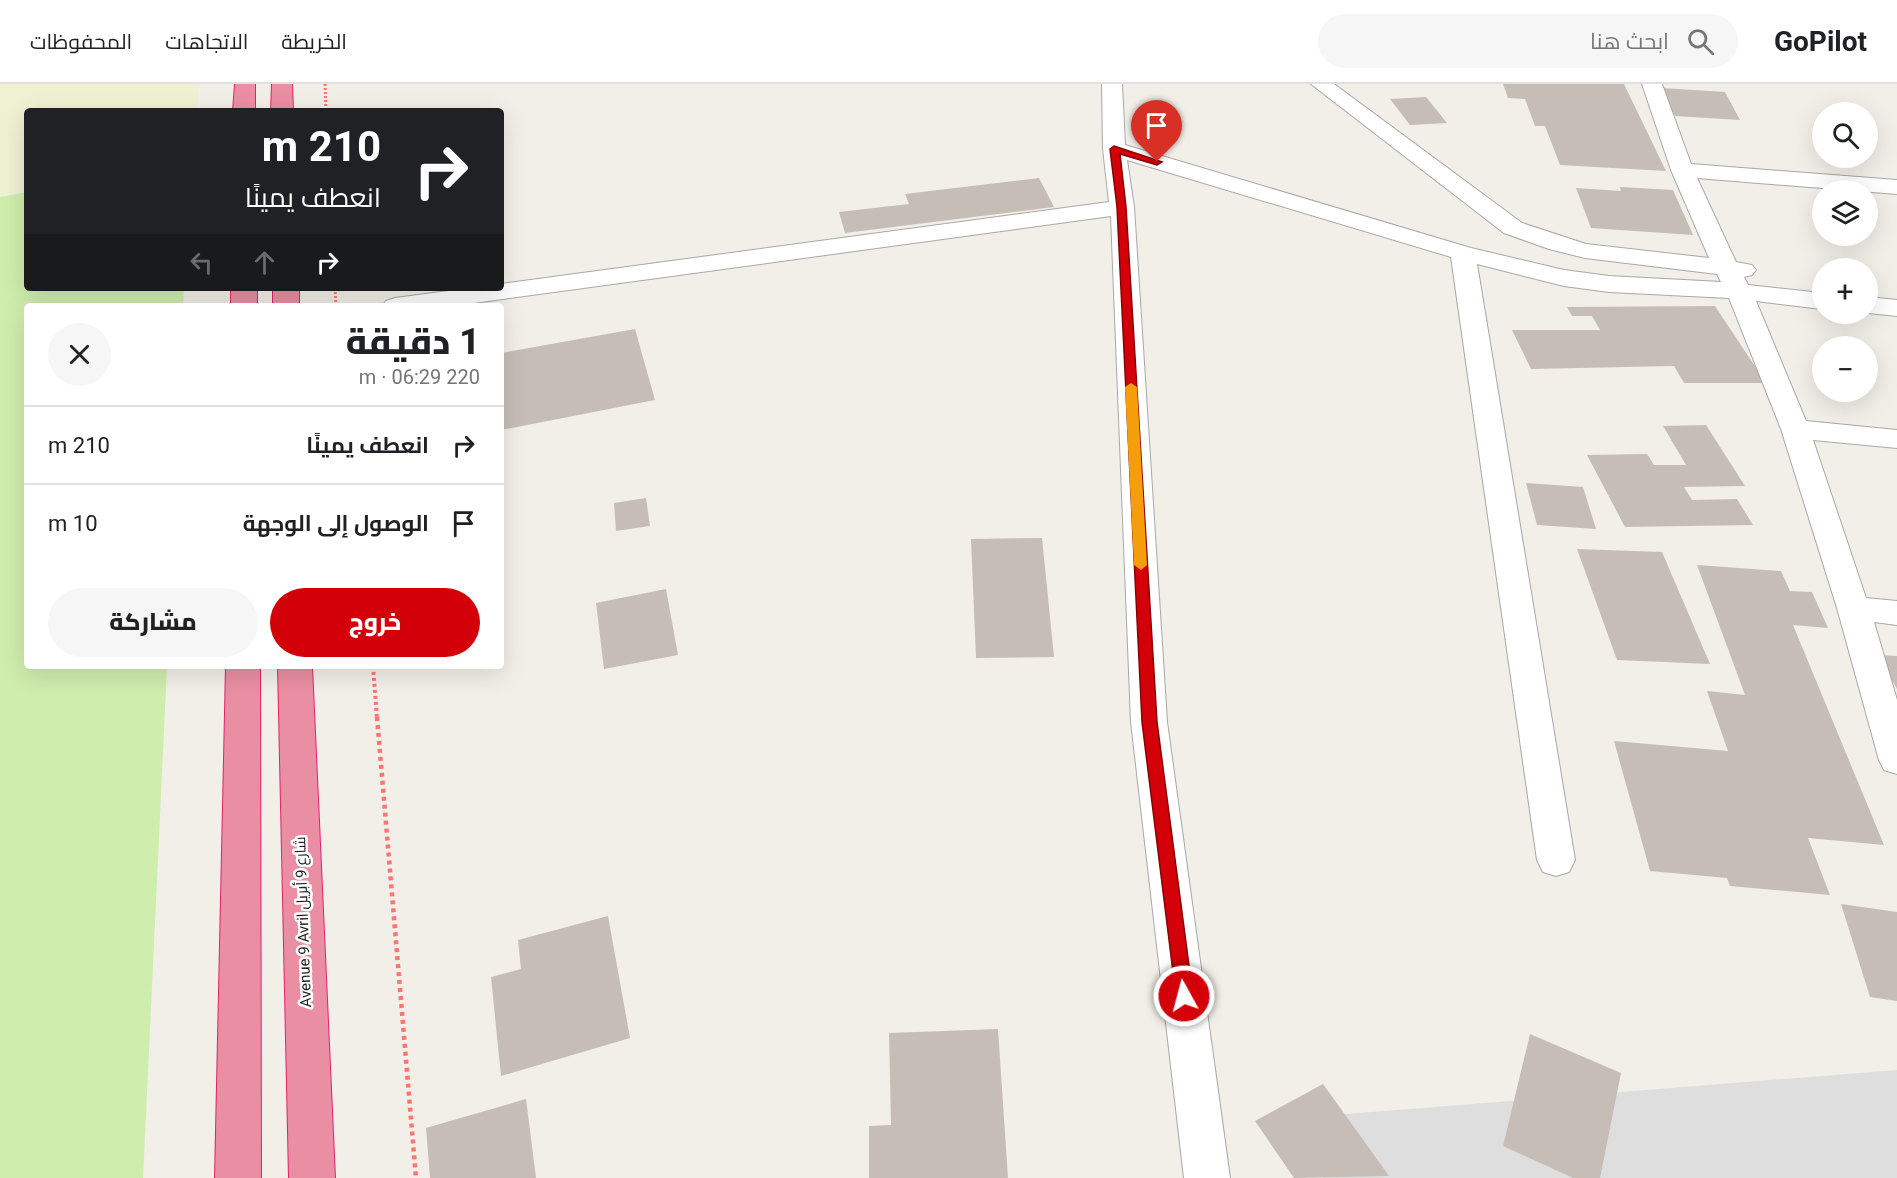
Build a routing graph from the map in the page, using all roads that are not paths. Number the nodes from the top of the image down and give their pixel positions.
1 (245, 84) edge
2 (282, 84) edge
3 (1112, 84) edge
4 (1321, 84) edge
5 (1652, 84) edge
6 (244, 108) edge
7 (282, 108) edge
8 (1114, 149) junction
9 (1682, 170) junction
10 (1897, 187) edge
11 (1122, 207) junction
12 (1463, 253) junction
13 (1812, 279) edge
14 (1733, 280) junction
15 (1878, 284) edge
16 (1897, 285) edge
17 (1812, 299) edge
18 (417, 303) edge
19 (1878, 306) edge
20 (1897, 308) edge
21 (1795, 429) junction
22 (1897, 439) edge
23 (1853, 608) junction
24 (1897, 613) edge
25 (243, 669) edge
26 (296, 669) edge
27 (1897, 760) edge
28 (1556, 860) dead end
29 (238, 1178) edge
30 (312, 1178) edge
31 (1207, 1178) edge

1 - 6 highway
2 - 7 highway
3 - 8 street
4 - 14 street
5 - 9 street
8 - 11 street
8 - 12 street
9 - 10 street
9 - 14 street
11 - 18 street
11 - 31 street
12 - 14 street
12 - 28 street
13 - 14 street
14 - 17 street
14 - 21 street
15 - 16 street
19 - 20 street
21 - 22 street
21 - 23 street
23 - 24 street
23 - 27 street
25 - 29 highway
26 - 30 highway, Avenue 9 Avril شارع 9 أبريل

